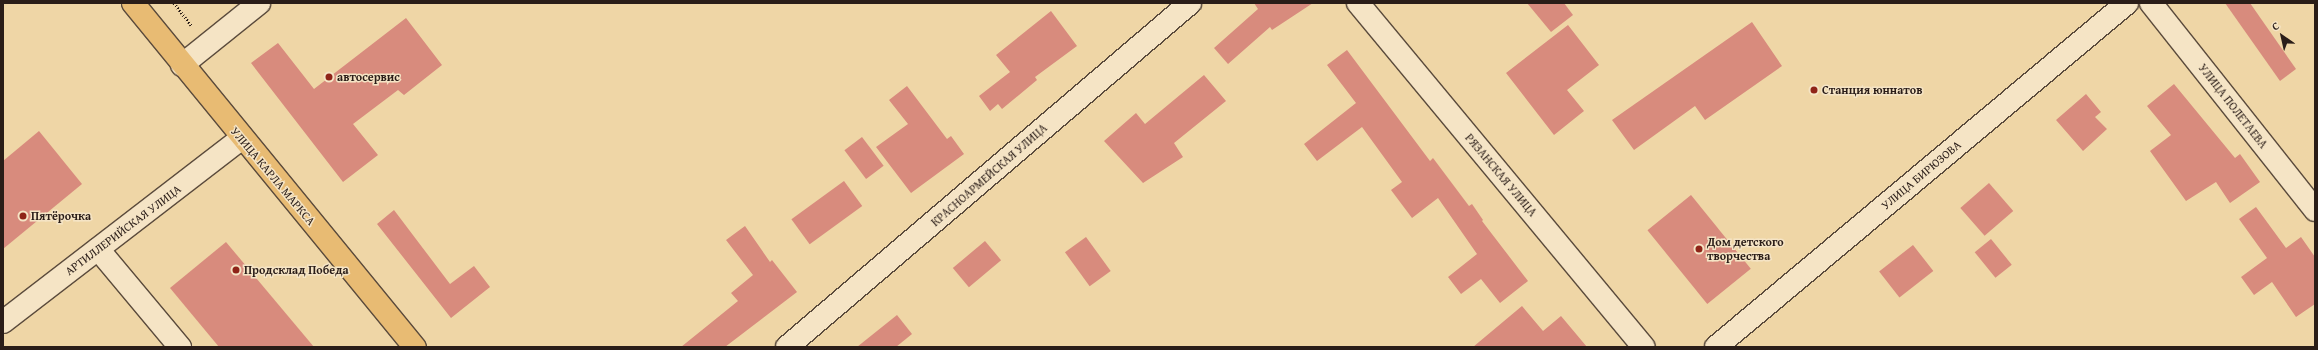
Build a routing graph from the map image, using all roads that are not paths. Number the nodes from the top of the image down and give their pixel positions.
1 (133, 3) edge
2 (259, 3) edge
3 (1190, 3) edge
4 (1358, 3) edge
5 (2127, 3) edge
6 (2151, 3) edge
7 (182, 65) junction
8 (242, 138) junction
9 (2315, 210) edge
10 (98, 248) junction
11 (3, 322) edge
12 (180, 347) edge
13 (415, 347) edge
14 (788, 347) edge
15 (1644, 347) edge
16 (1716, 347) edge

1 - 7 main road, УЛИЦА КАРЛА МАРКСА
2 - 7 street
3 - 14 street, КРАСНОАРМЕЙСКАЯ УЛИЦА
4 - 15 street, РЯЗАНСКАЯ УЛИЦА
5 - 16 street, УЛИЦА БИРЮЗОВА
6 - 9 street, УЛИЦА ПОЛЕТАЕВА
7 - 8 main road, УЛИЦА КАРЛА МАРКСА
8 - 10 street, АРТИЛЛЕРИЙСКАЯ УЛИЦА
8 - 13 main road, УЛИЦА КАРЛА МАРКСА
10 - 11 street, АРТИЛЛЕРИЙСКАЯ УЛИЦА
10 - 12 street

